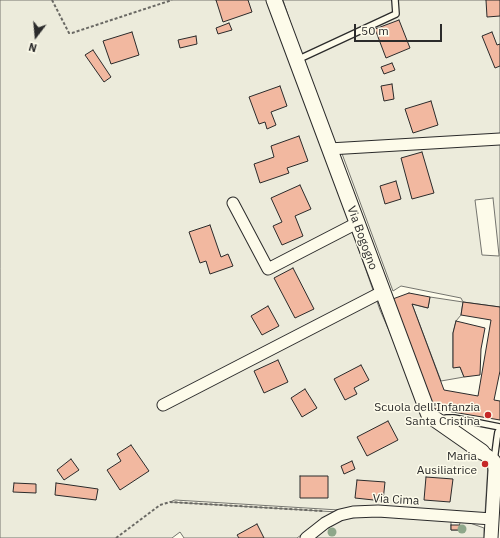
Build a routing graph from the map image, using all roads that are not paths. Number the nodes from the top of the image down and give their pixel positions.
1 (274, 0) edge
2 (395, 0) edge
3 (296, 60) junction
4 (500, 139) edge
5 (329, 148) junction
6 (233, 203) dead end
7 (357, 223) junction
8 (382, 292) junction
9 (163, 404) dead end
10 (442, 419) junction
11 (500, 428) edge
12 (482, 452) joint
13 (496, 467) edge
14 (492, 519) junction
15 (306, 538) edge
16 (491, 538) edge

1 - 3 main road, Via Bogogno
2 - 3 lane
3 - 5 main road, Via Bogogno
4 - 5 street
5 - 7 main road, Via Bogogno
6 - 7 street
7 - 8 main road, Via Bogogno
8 - 9 street
8 - 10 main road, Via Bogogno
10 - 11 lane
10 - 12 main road, Via Bogogno
11 - 13 lane
12 - 13 street
13 - 14 street
14 - 15 street, Via Cima
14 - 16 street

